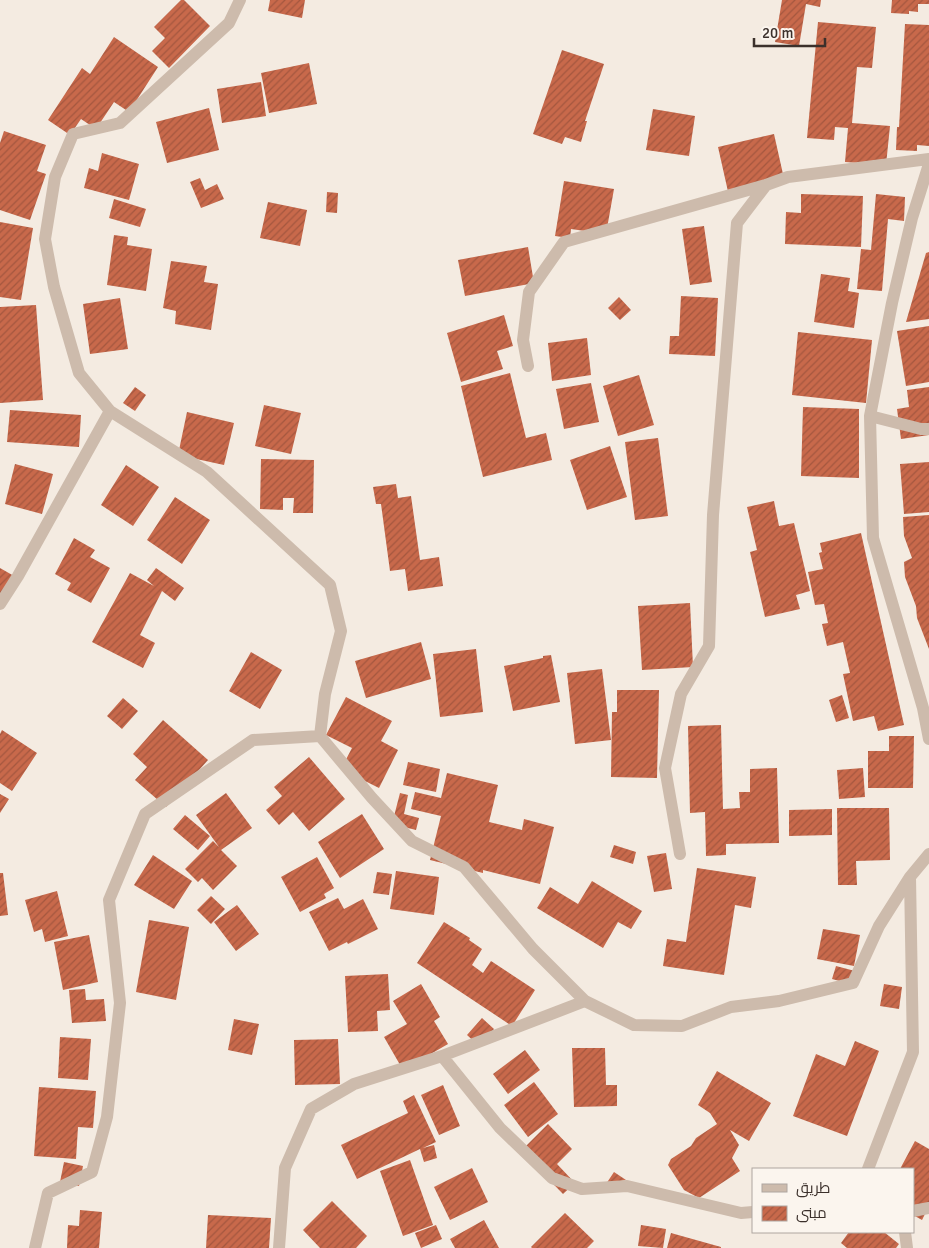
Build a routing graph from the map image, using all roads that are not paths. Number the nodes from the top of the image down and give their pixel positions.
1 (240, 0) edge
2 (929, 159) edge
3 (929, 164) edge
4 (766, 185) junction
5 (528, 366) dead end
6 (110, 411) junction
7 (870, 416) junction
8 (929, 428) edge
9 (0, 604) edge
10 (923, 708) junction
11 (929, 722) edge
12 (320, 736) junction
13 (929, 739) edge
14 (680, 854) dead end
15 (929, 854) edge
16 (910, 877) junction
17 (585, 1002) junction
18 (442, 1056) junction
19 (868, 1168) edge
20 (929, 1208) edge
21 (752, 1212) edge
22 (914, 1212) edge
23 (905, 1233) edge
24 (35, 1248) edge
25 (279, 1248) edge
26 (907, 1248) edge

1 - 6 street
2 - 4 street
3 - 7 street
4 - 5 street
4 - 14 street
6 - 9 street
6 - 12 street
7 - 8 street
7 - 10 street
10 - 11 street
10 - 13 street
12 - 17 street
12 - 24 street
15 - 16 street
16 - 17 street
16 - 19 street
17 - 18 street
18 - 21 street
18 - 25 street
20 - 22 street
23 - 26 street

